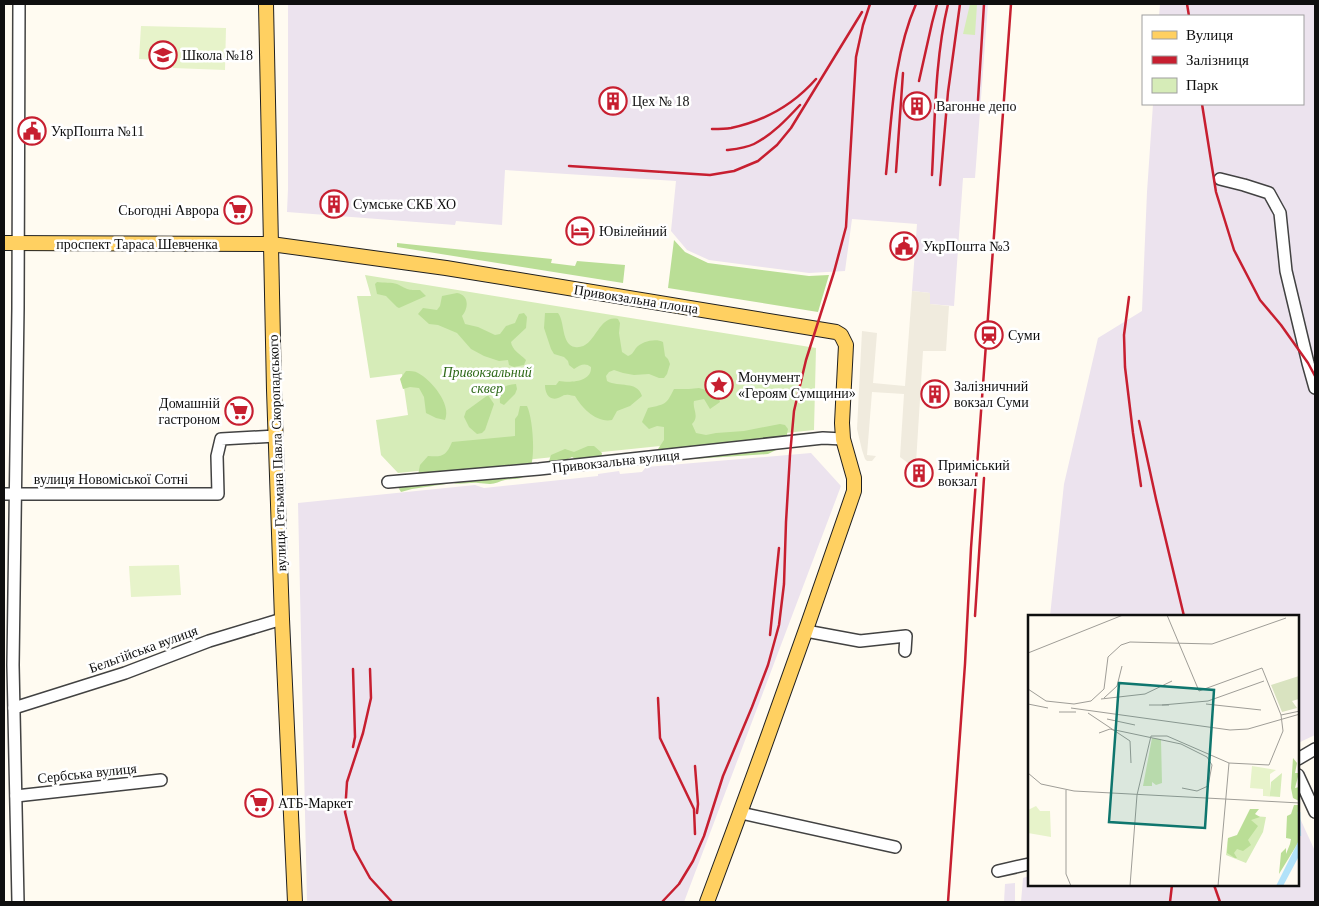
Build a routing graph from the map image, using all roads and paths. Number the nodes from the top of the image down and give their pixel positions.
1 (19, 4) edge
2 (266, 4) edge
3 (1220, 179) dead end
4 (4, 243) edge
5 (18, 244) junction
6 (271, 244) junction
7 (1315, 388) edge
8 (276, 436) junction
9 (843, 439) junction
10 (388, 482) dead end
11 (4, 494) edge
12 (16, 494) junction
13 (282, 619) junction
14 (806, 631) junction
15 (905, 651) dead end
16 (14, 708) junction
17 (9, 744) edge
18 (1315, 749) edge
19 (1299, 758) edge
20 (1299, 777) edge
21 (161, 780) dead end
22 (16, 796) junction
23 (1315, 812) edge
24 (741, 813) junction
25 (895, 847) dead end
26 (1028, 864) edge
27 (998, 871) dead end
28 (18, 902) edge
29 (295, 902) edge
30 (707, 902) edge

1 - 5 street
2 - 6 main road, вулиця Гетьмана Павла Скоропадського
3 - 7 street
4 - 5 main road, проспект Тараса Шевченка
5 - 6 main road, проспект Тараса Шевченка
5 - 12 street
6 - 8 main road, вулиця Гетьмана Павла Скоропадського
6 - 9 main road, Привокзальна площа
8 - 12 street, вулиця Новоміської Сотні
8 - 13 main road, вулиця Гетьмана Павла Скоропадського
9 - 10 street, Привокзальна вулиця
9 - 14 main road, Привокзальна площа
11 - 12 street, вулиця Новоміської Сотні
12 - 16 street
13 - 16 street, Бельгійська вулиця
13 - 29 main road, вулиця Гетьмана Павла Скоропадського
14 - 15 street
14 - 24 main road
16 - 17 street
17 - 22 street
18 - 19 street
20 - 23 street
21 - 22 street, Сербська вулиця
22 - 28 street
24 - 25 street
24 - 30 main road
26 - 27 street

